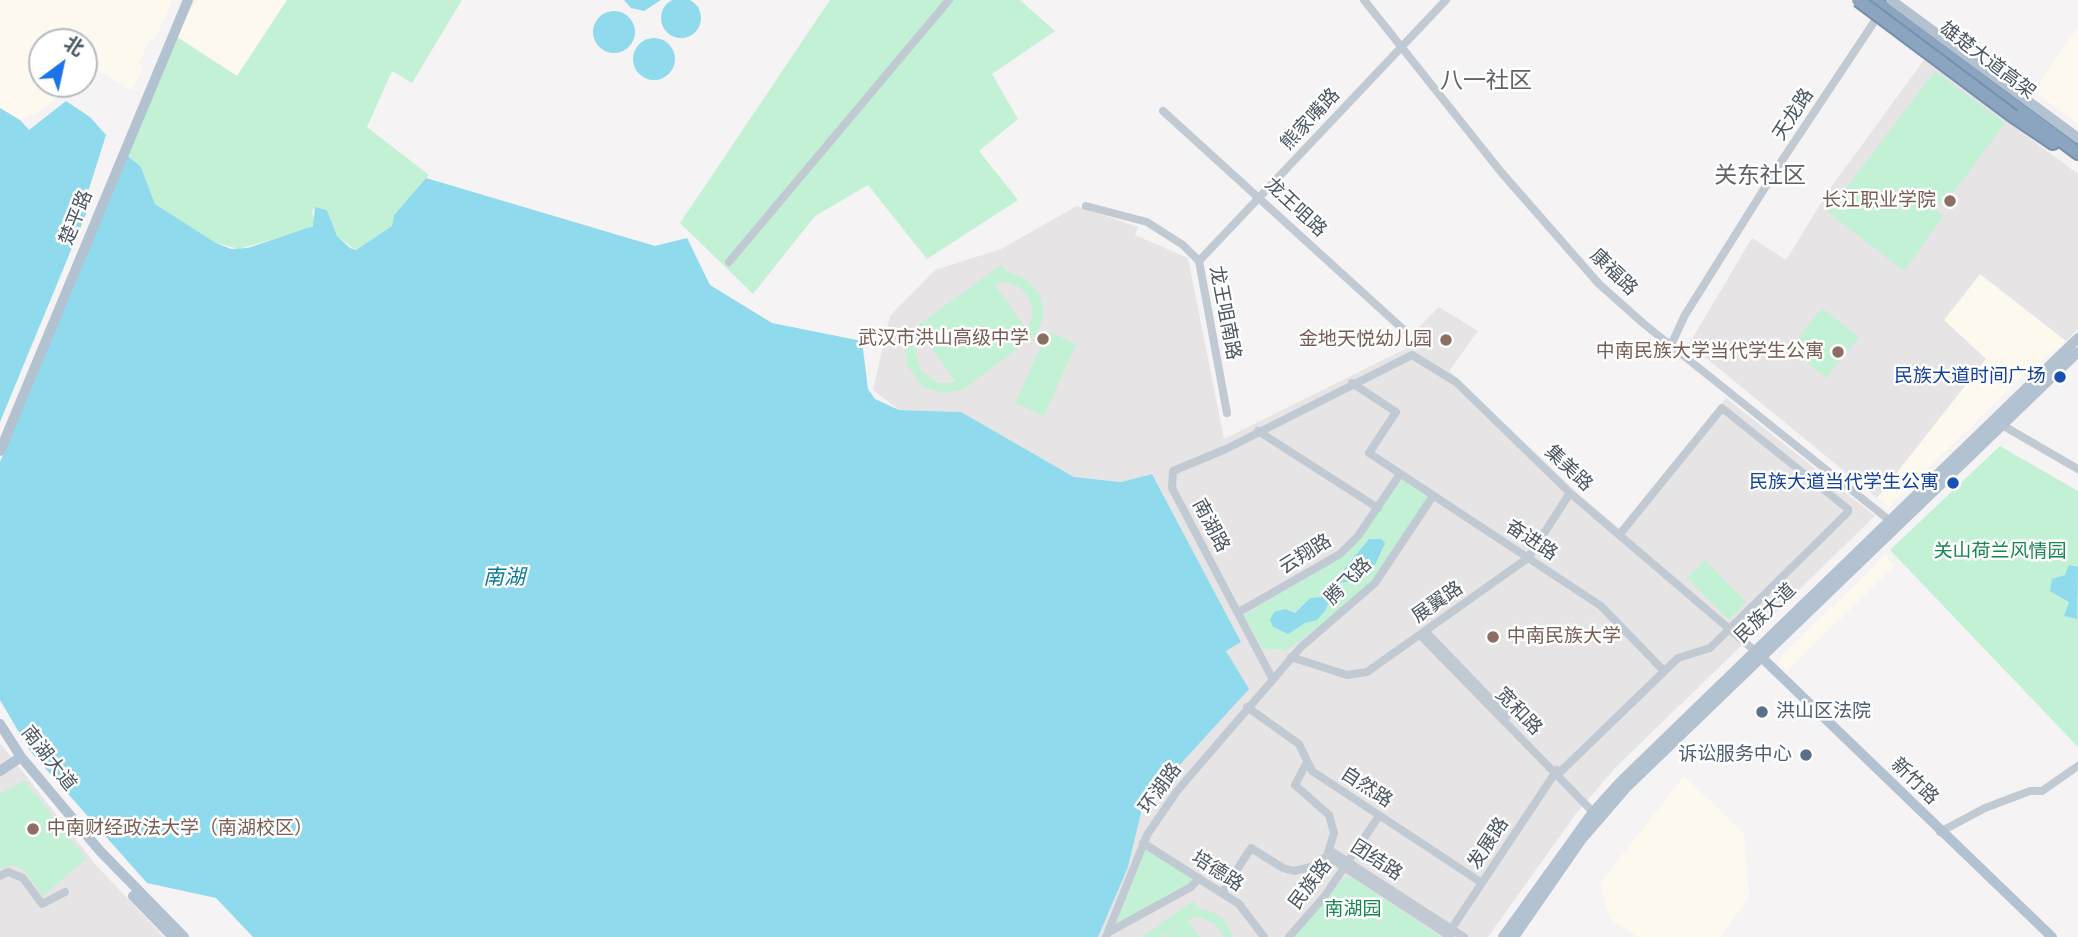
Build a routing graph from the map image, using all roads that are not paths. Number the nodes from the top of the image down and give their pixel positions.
1 (182, 0) edge
2 (188, 0) edge
3 (948, 0) edge
4 (1364, 0) edge
5 (1446, 0) edge
6 (1858, 0) edge
7 (1866, 0) edge
8 (1873, 0) edge
9 (1891, 0) edge
10 (1883, 6) edge
11 (1403, 45) junction
12 (143, 96) junction
13 (1163, 111) dead end
14 (2078, 141) edge
15 (2078, 157) edge
16 (1260, 197) junction
17 (1086, 206) dead end
18 (1199, 261) junction
19 (729, 262) dead end
20 (1405, 331) dead end
21 (2078, 338) edge
22 (1671, 345) junction
23 (2078, 352) edge
24 (1352, 383) junction
25 (1227, 413) dead end
26 (2002, 425) junction
27 (1258, 431) junction
28 (0, 435) edge
29 (0, 451) edge
30 (2078, 469) edge
31 (1400, 474) junction
32 (1570, 493) junction
33 (1433, 496) junction
34 (1378, 508) junction
35 (1889, 520) junction
36 (1620, 534) junction
37 (1528, 558) junction
38 (1239, 612) junction
39 (1730, 629) junction
40 (1422, 633) junction
41 (1757, 653) junction
42 (1291, 657) junction
43 (1664, 671) junction
44 (1272, 678) junction
45 (1247, 707) junction
46 (0, 724) edge
47 (0, 735) edge
48 (20, 758) junction
49 (1306, 764) junction
50 (2078, 766) edge
51 (0, 771) edge
52 (1558, 772) junction
53 (1595, 810) junction
54 (1379, 816) junction
55 (1940, 832) junction
56 (1143, 843) junction
57 (1329, 854) junction
58 (1346, 865) junction
59 (0, 876) edge
60 (1199, 878) junction
61 (1482, 883) junction
62 (65, 892) dead end
63 (1223, 893) junction
64 (1107, 934) edge
65 (1449, 934) edge
66 (173, 937) edge
67 (184, 937) edge
68 (1264, 937) edge
69 (1289, 937) edge
70 (1464, 937) edge
71 (1503, 937) edge
72 (1514, 937) edge
73 (2052, 937) edge

1 - 12 main road, 楚平路
2 - 12 main road, 楚平路
3 - 19 street
4 - 11 street, 康福路
5 - 11 street, 熊家嘴路
6 - 15 highway, bridge
7 - 10 main road
8 - 15 highway, 雄楚大道高架
9 - 14 main road
10 - 14 highway, 雄楚大道高架
10 - 15 main road
10 - 22 street, 天龙路
11 - 16 street, 熊家嘴路
11 - 22 street, 康福路
12 - 28 main road, 楚平路
12 - 29 main road, 楚平路
13 - 16 street, 龙王咀路
16 - 18 street, 熊家嘴路
16 - 20 street, 龙王咀路
17 - 18 street, 龙王咀南路
18 - 25 street, 龙王咀南路
21 - 35 main road, 民族大道
22 - 35 street, 康福路
23 - 26 main road, 民族大道
24 - 27 street
24 - 31 street, 奋进路
24 - 32 street, 集美路
26 - 30 street
26 - 41 main road, 民族大道
27 - 34 street
27 - 38 street, 南湖路
31 - 33 street, 奋进路
31 - 34 street, 云翔路
32 - 36 street, 集美路
32 - 37 street, 展翼路
33 - 37 street, 奋进路
33 - 42 street, 腾飞路
34 - 38 street, 云翔路
35 - 41 main road, 民族大道
36 - 39 street, 集美路
36 - 39 street, 发展路
37 - 40 street, 展翼路
37 - 43 street, 奋进路
38 - 44 street, 南湖路
39 - 41 street, 集美路
39 - 43 street, 发展路
40 - 42 street, 展翼路
40 - 52 street, 宽和路
41 - 53 main road, 民族大道
41 - 55 main road, 新竹路
41 - 72 main road, 民族大道
42 - 44 street, 腾飞路
43 - 52 street, 发展路
44 - 45 street, 环湖路
45 - 49 street, 自然路
45 - 56 street, 环湖路
46 - 48 main road, 南湖大道
47 - 48 main road, 南湖大道
48 - 51 main road
48 - 66 main road, 南湖大道
48 - 67 main road, 南湖大道
49 - 54 street, 自然路
49 - 57 street
50 - 55 street
52 - 53 street, 宽和路
52 - 61 street, 发展路
53 - 71 main road, 民族大道
54 - 58 street, 民族路
54 - 61 street, 自然路
55 - 73 main road, 新竹路
56 - 60 street, 培德路
56 - 64 street, 环湖路
57 - 58 street, 团结路
57 - 63 street
58 - 65 street, 团结路
58 - 69 street, 民族路
59 - 62 street
60 - 63 street, 培德路
60 - 64 street
61 - 65 street, 发展路
63 - 68 street, 培德路
65 - 70 street, 团结路

